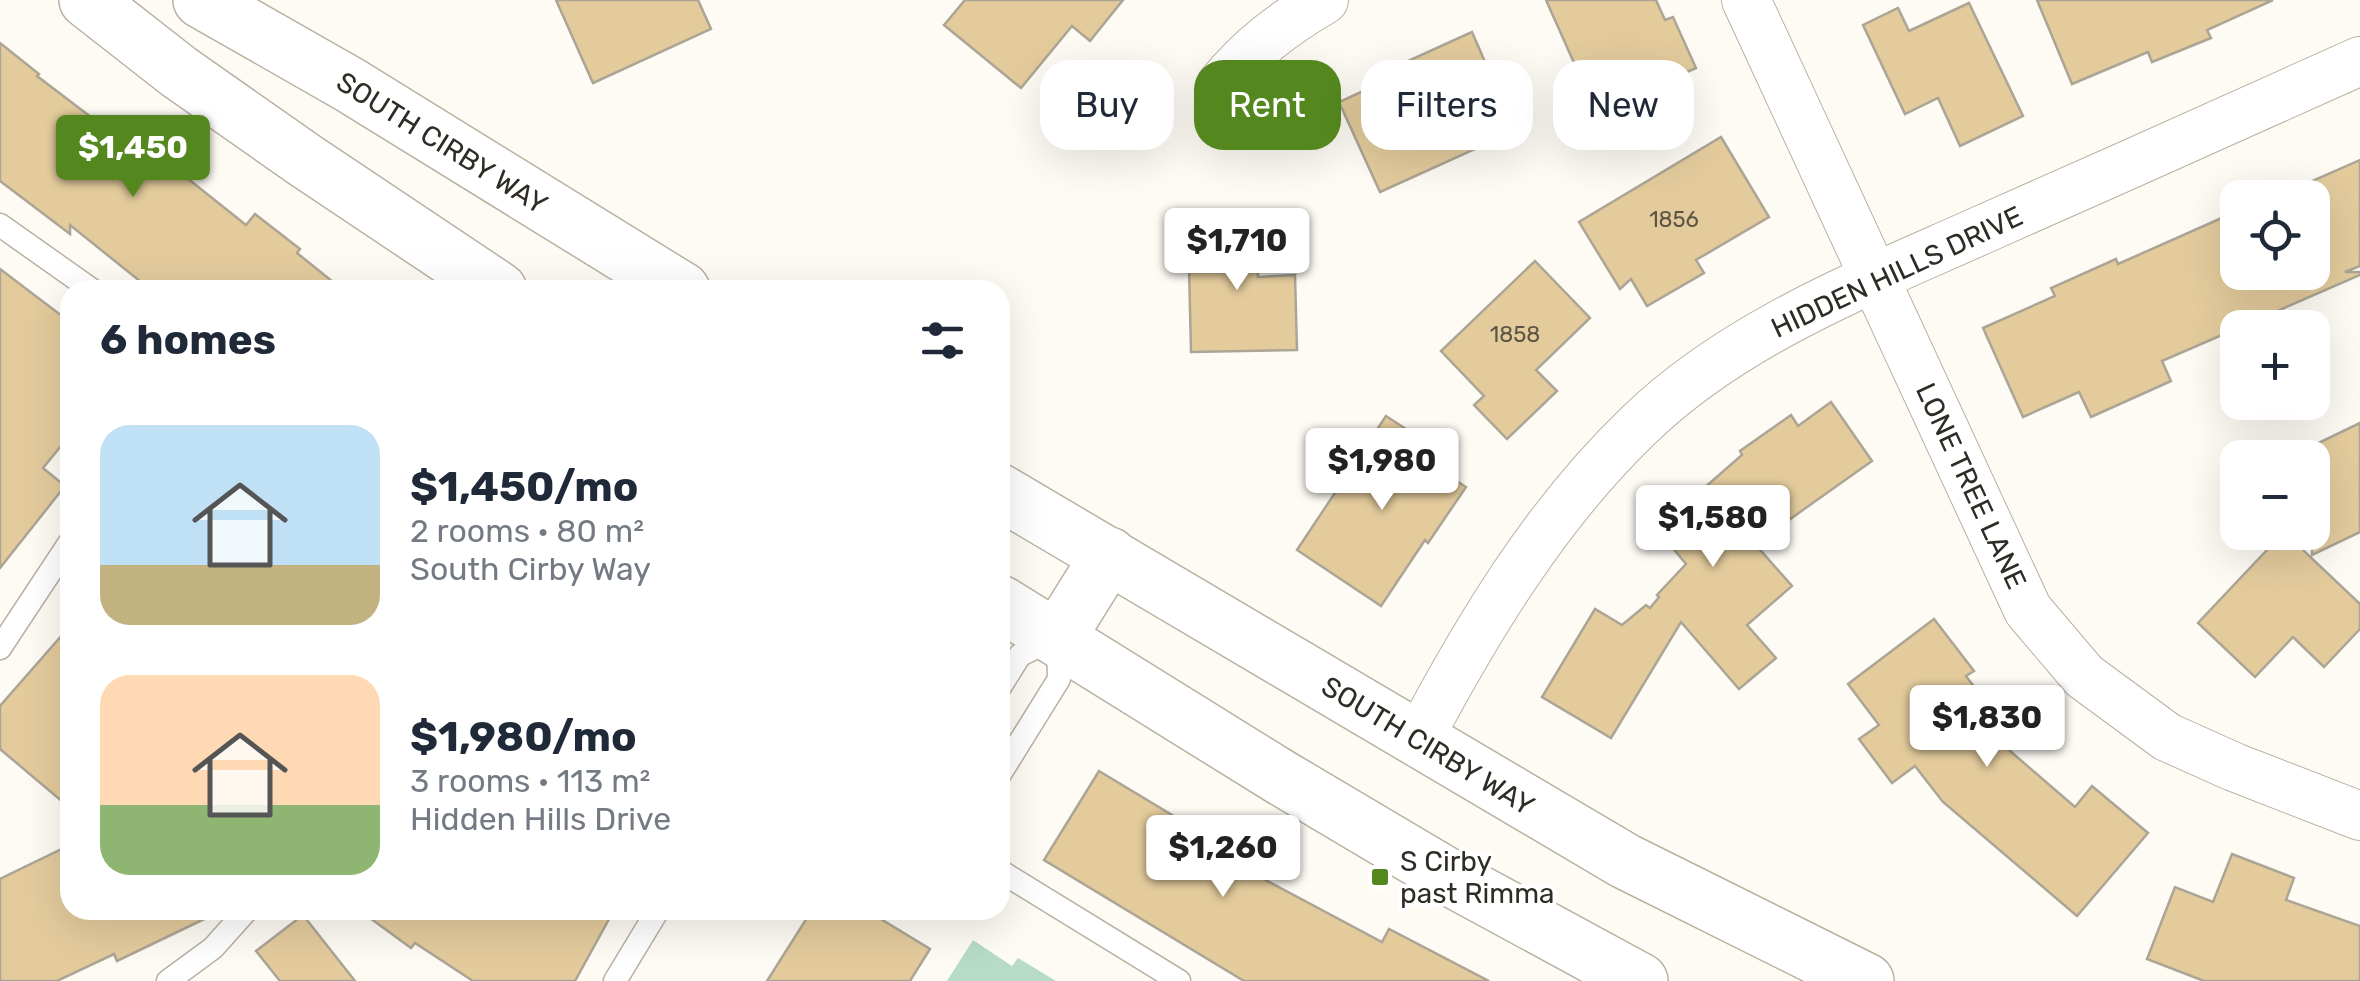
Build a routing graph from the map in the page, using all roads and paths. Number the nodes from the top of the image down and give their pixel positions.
1 (87, 0) edge
2 (201, 0) edge
3 (1324, 0) edge
4 (1746, 0) edge
5 (1241, 60) edge
6 (2360, 61) edge
7 (0, 225) edge
8 (1876, 278) junction
9 (78, 280) edge
10 (484, 280) edge
11 (666, 280) edge
12 (1010, 498) edge
13 (1109, 555) junction
14 (60, 557) edge
15 (1010, 609) edge
16 (1058, 637) junction
17 (0, 648) edge
18 (1010, 671) edge
19 (1418, 740) junction
20 (1010, 758) edge
21 (2360, 816) edge
22 (1010, 877) edge
23 (238, 920) edge
24 (652, 920) edge
25 (168, 981) edge
26 (616, 981) edge
27 (1179, 981) edge
28 (1640, 981) edge
29 (1866, 981) edge

1 - 10 main road
2 - 11 main road, SOUTH CIRBY WAY
3 - 5 street
4 - 8 street, LONE TREE LANE
6 - 8 street, HIDDEN HILLS DRIVE
7 - 9 lane
8 - 19 street, HIDDEN HILLS DRIVE
8 - 21 street, LONE TREE LANE
12 - 13 main road, SOUTH CIRBY WAY
13 - 16 main road
13 - 19 main road, SOUTH CIRBY WAY
14 - 17 lane
15 - 16 main road
16 - 18 lane
16 - 20 lane
16 - 28 main road
19 - 29 main road, SOUTH CIRBY WAY
22 - 27 lane
23 - 25 lane
24 - 26 lane

